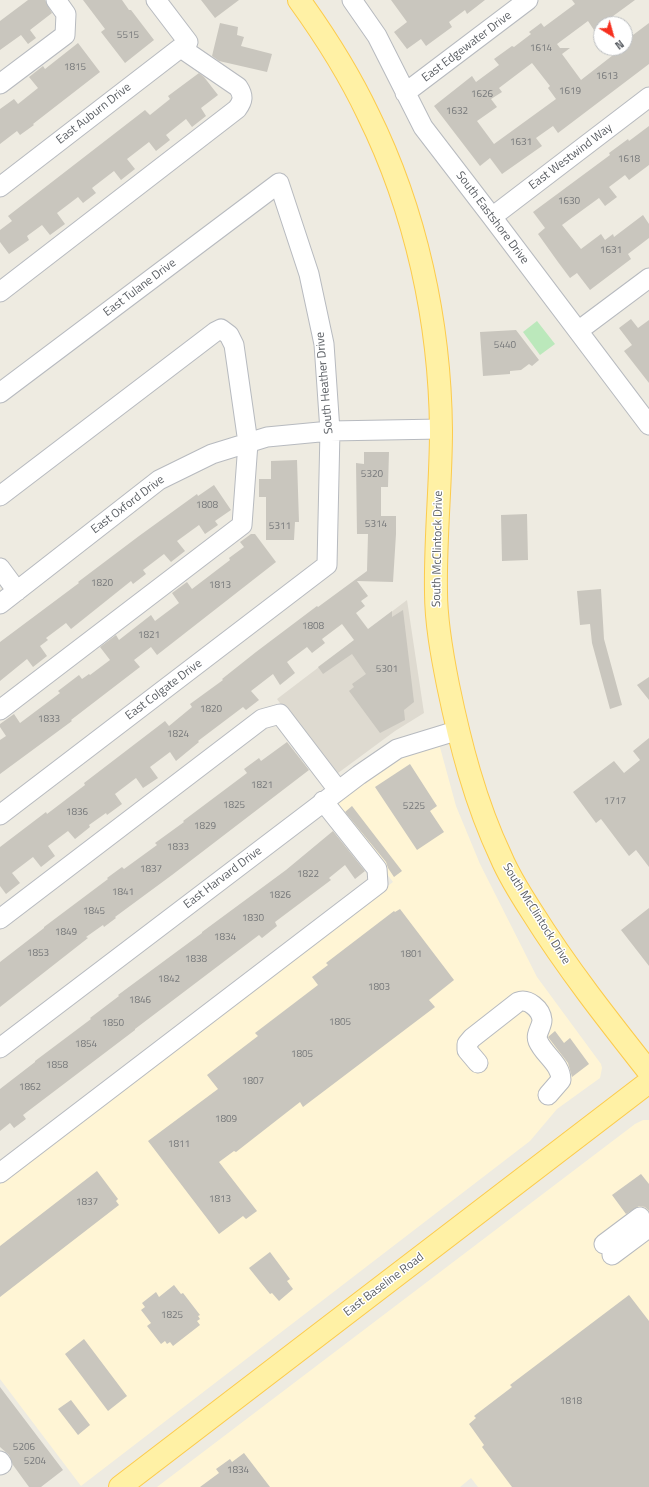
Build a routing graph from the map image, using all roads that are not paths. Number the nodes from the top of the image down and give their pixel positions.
1 (56, 0) edge
2 (156, 0) edge
3 (299, 0) edge
4 (352, 0) edge
5 (528, 0) edge
6 (185, 45) junction
7 (0, 84) edge
8 (405, 93) junction
9 (649, 97) edge
10 (279, 184) joint
11 (0, 187) edge
12 (492, 217) junction
13 (649, 278) edge
14 (0, 292) edge
15 (578, 331) junction
16 (0, 393) edge
17 (649, 425) edge
18 (441, 429) junction
19 (330, 431) junction
20 (248, 443) junction
21 (0, 496) edge
22 (327, 565) joint
23 (0, 568) edge
24 (17, 591) junction
25 (0, 604) edge
26 (0, 710) edge
27 (459, 730) junction
28 (338, 790) junction
29 (323, 802) junction
30 (0, 815) edge
31 (0, 919) edge
32 (0, 1048) edge
33 (478, 1063) dead end
34 (649, 1072) edge
35 (649, 1082) edge
36 (548, 1095) dead end
37 (0, 1173) edge
38 (644, 1222) dead end
39 (608, 1249) dead end
40 (0, 1461) edge
41 (0, 1465) edge
42 (120, 1487) edge

1 - 7 street
2 - 6 street
3 - 18 main road, South McClintock Drive
4 - 8 street, South Eastshore Drive
5 - 8 street, East Edgewater Drive
6 - 11 street, East Auburn Drive
6 - 14 street
8 - 12 street, South Eastshore Drive
9 - 12 street, East Westwind Way
10 - 16 street, East Tulane Drive
10 - 19 street, South Heather Drive
12 - 15 street, South Eastshore Drive
13 - 15 street
15 - 17 street, South Eastshore Drive
18 - 19 street, East Oxford Drive
18 - 27 main road, South McClintock Drive
19 - 20 street, East Oxford Drive
19 - 22 street, South Heather Drive
20 - 21 street
20 - 24 street, East Oxford Drive
20 - 26 street
22 - 30 street, East Colgate Drive
23 - 24 street
24 - 25 street, East Oxford Drive
27 - 28 street, East Harvard Drive
27 - 34 main road, South McClintock Drive
28 - 29 street, East Harvard Drive
28 - 31 street
29 - 32 street, East Harvard Drive
29 - 37 street
33 - 36 street
35 - 42 main road, East Baseline Road
38 - 39 street
40 - 41 street

